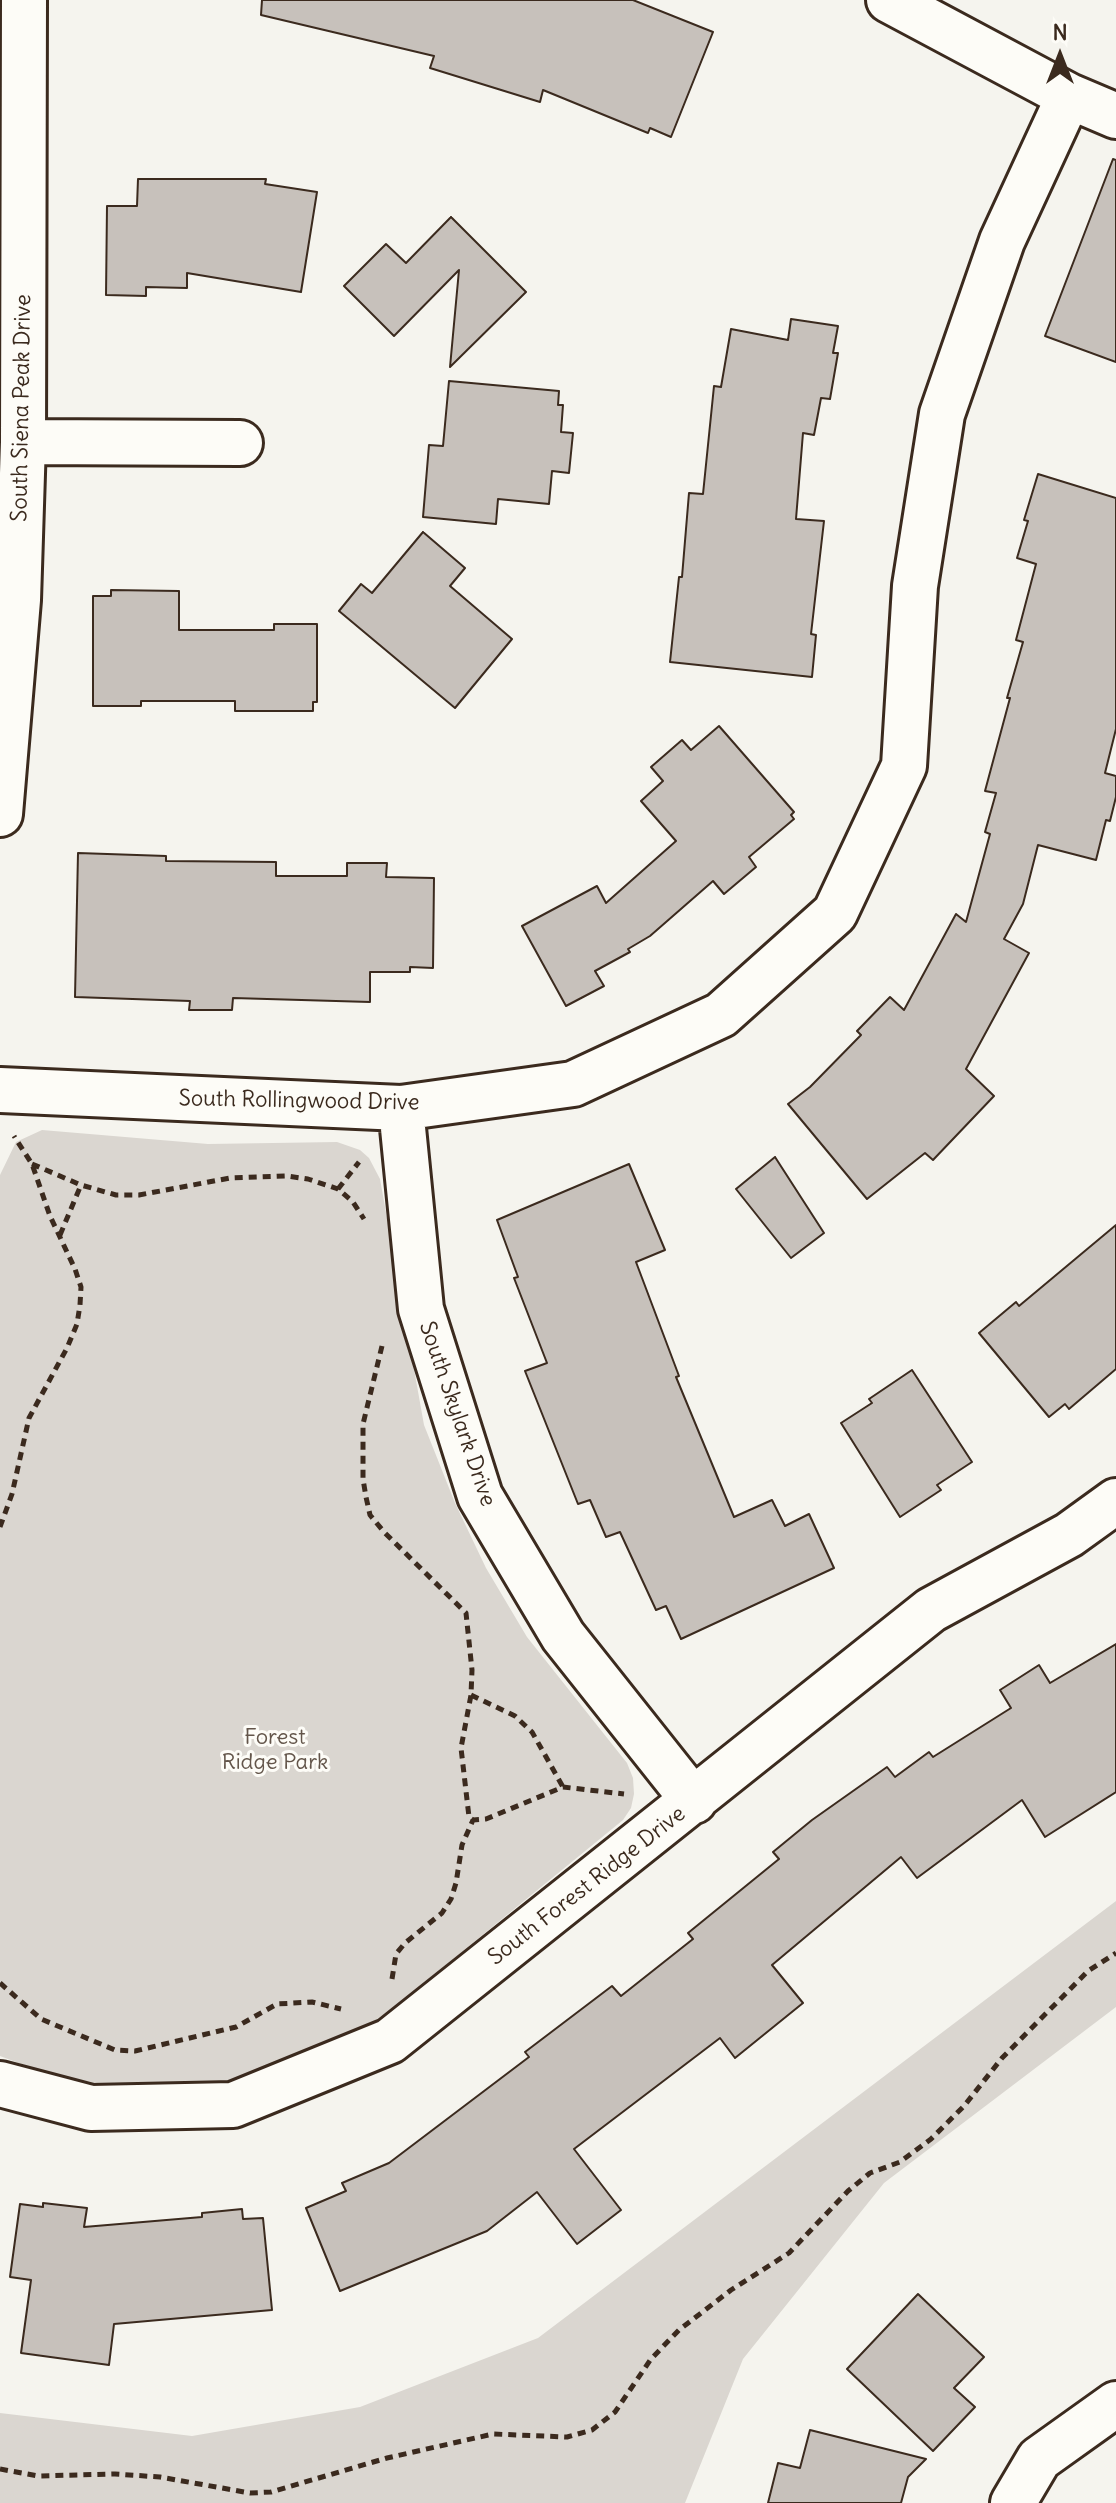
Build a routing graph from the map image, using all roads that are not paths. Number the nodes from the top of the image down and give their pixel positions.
1 (24, 0) edge
2 (889, 0) edge
3 (1069, 96) junction
4 (1116, 116) edge
5 (23, 442) junction
6 (240, 443) dead end
7 (0, 814) edge
8 (401, 1108) junction
9 (4, 1109) edge
10 (1116, 1501) edge
11 (694, 1801) junction
12 (0, 2084) edge
13 (1116, 2404) edge
14 (1013, 2503) edge

1 - 5 street, South Siena Peak Drive
2 - 3 street
3 - 4 street
3 - 8 street, South Rollingwood Drive
5 - 6 street
5 - 7 street, South Siena Peak Drive
8 - 9 street, South Rollingwood Drive
8 - 11 street, South Skylark Drive
10 - 11 street, South Forest Ridge Drive
11 - 12 street, South Forest Ridge Drive
13 - 14 street

